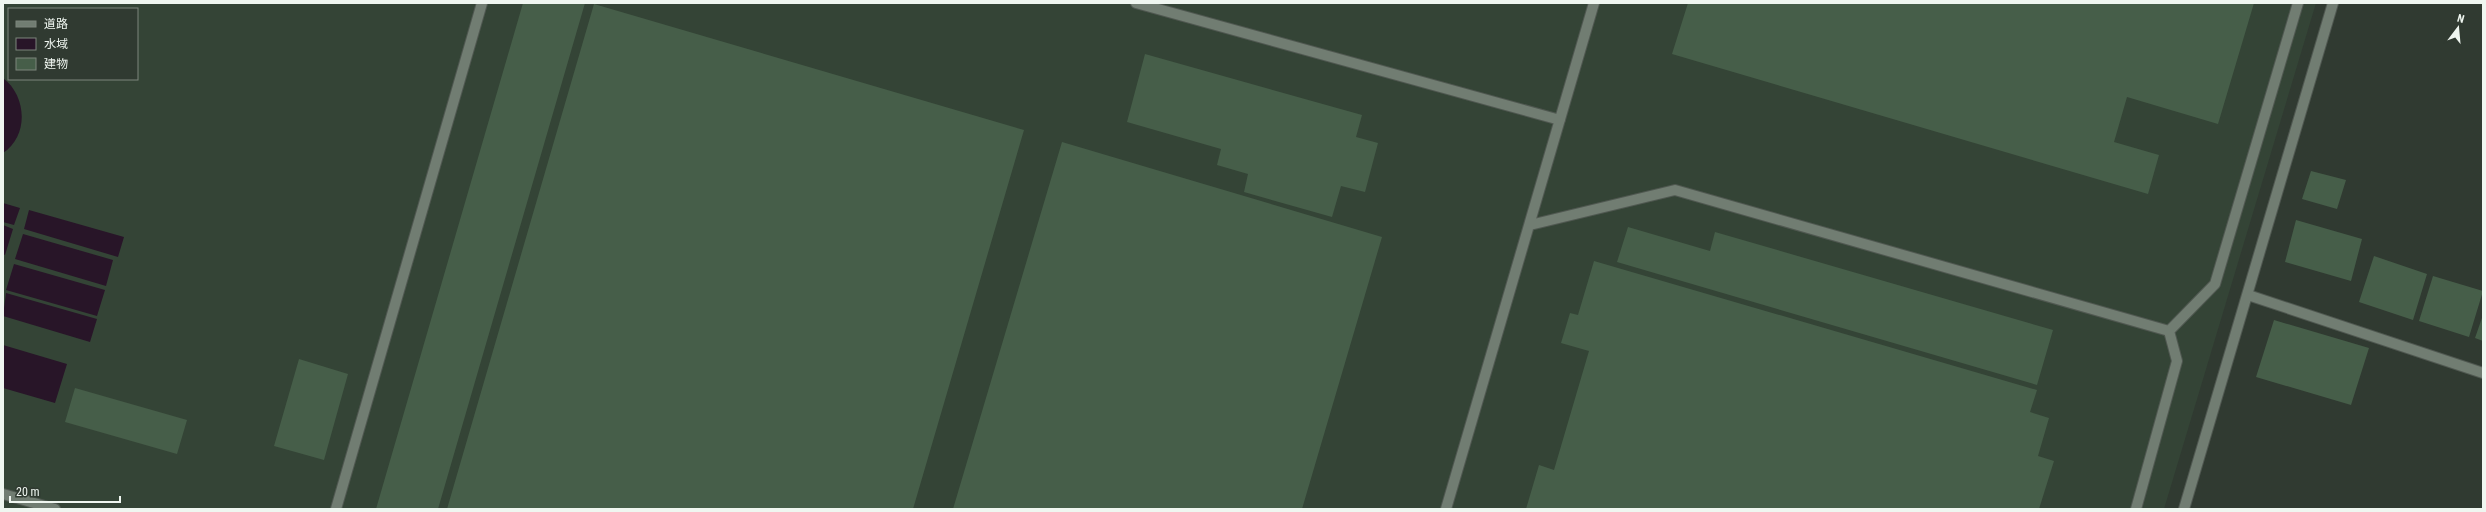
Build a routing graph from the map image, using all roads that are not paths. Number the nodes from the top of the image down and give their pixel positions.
1 (482, 3) edge
2 (1136, 3) edge
3 (1594, 3) edge
4 (2298, 3) edge
5 (2333, 3) edge
6 (1560, 120) junction
7 (1530, 224) junction
8 (2248, 295) junction
9 (2169, 331) junction
10 (2483, 374) edge
11 (3, 494) edge
12 (55, 509) edge
13 (336, 509) edge
14 (1446, 509) edge
15 (2136, 509) edge
16 (2184, 509) edge

1 - 13 street
2 - 6 street
3 - 6 street
4 - 9 street
5 - 8 street
6 - 7 street
7 - 9 street
7 - 14 street
8 - 10 street
8 - 16 street
9 - 15 street
11 - 12 street

